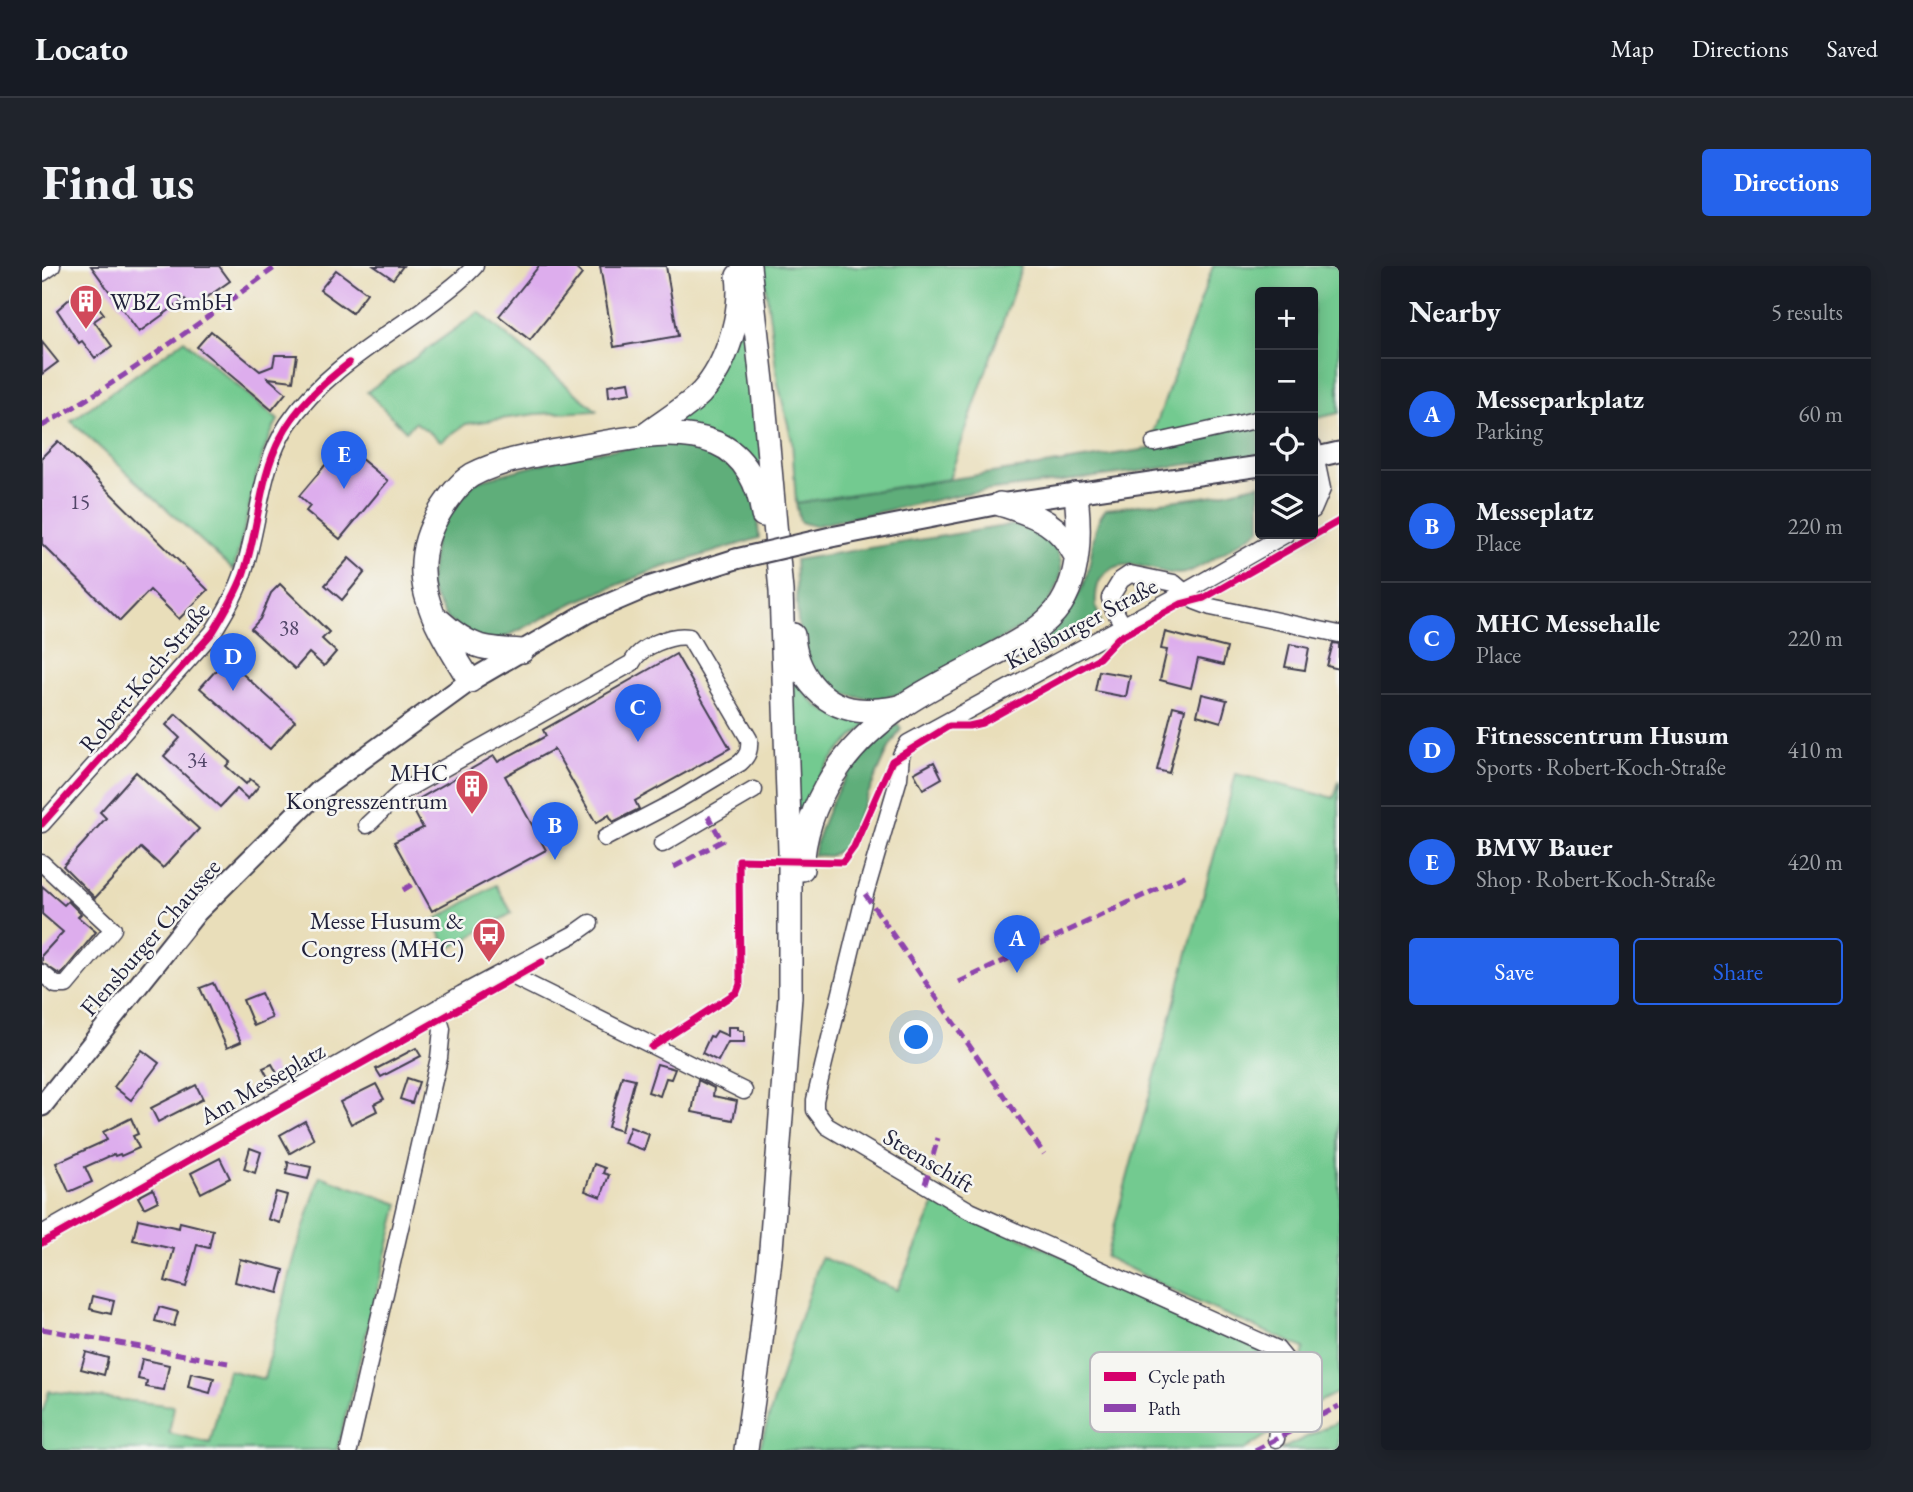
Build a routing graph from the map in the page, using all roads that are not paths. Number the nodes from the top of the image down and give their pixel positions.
1 (52, 266) edge
2 (475, 266) edge
3 (737, 266) edge
4 (749, 266) edge
5 (42, 273) edge
6 (1255, 420) edge
7 (644, 436) junction
8 (1154, 443) dead end
9 (1339, 452) edge
10 (1318, 454) edge
11 (1255, 467) edge
12 (1318, 472) edge
13 (1076, 494) junction
14 (1318, 498) edge
15 (1000, 504) junction
16 (1277, 539) edge
17 (1076, 556) junction
18 (780, 568) junction
19 (781, 591) junction
20 (1183, 593) junction
21 (435, 617) junction
22 (1123, 625) junction
23 (1339, 634) edge
24 (522, 651) junction
25 (470, 681) junction
26 (901, 706) junction
27 (901, 755) joint
28 (754, 790) dead end
29 (678, 800) junction
30 (42, 824) edge
31 (693, 824) junction
32 (367, 825) dead end
33 (606, 838) dead end
34 (662, 844) dead end
35 (42, 863) edge
36 (590, 923) dead end
37 (504, 972) junction
38 (42, 973) edge
39 (790, 997) junction
40 (436, 1010) junction
41 (744, 1091) dead end
42 (42, 1106) edge
43 (42, 1234) edge
44 (1279, 1352) edge
45 (1277, 1432) edge
46 (1276, 1439) dead end
47 (349, 1450) edge
48 (746, 1450) edge

1 - 5 street
2 - 30 street, Robert-Koch-Straße
3 - 7 highway
4 - 18 highway
6 - 8 street
7 - 19 highway
7 - 21 highway
9 - 10 main road
11 - 13 main road, Flensburger Chaussee
12 - 14 street
13 - 15 main road, Flensburger Chaussee
13 - 17 highway
15 - 17 highway
15 - 24 main road, Flensburger Chaussee, bridge
16 - 20 street, Kielsburger Straße
17 - 26 highway
18 - 19 highway
18 - 26 highway
19 - 39 highway
20 - 22 street, Kielsburger Straße
20 - 22 street
20 - 23 street
21 - 24 highway
21 - 25 highway
22 - 27 street, Kielsburger Straße
24 - 25 main road, Flensburger Chaussee
25 - 42 main road, Flensburger Chaussee
26 - 39 highway
27 - 44 street, Steenschift
28 - 31 street
29 - 31 street
29 - 32 street
29 - 33 street
31 - 34 street
35 - 38 street
36 - 37 street, Am Messeplatz
37 - 40 street, Am Messeplatz
37 - 41 street
39 - 48 highway
40 - 43 street, Am Messeplatz
40 - 47 street
45 - 46 street, Steenschift

